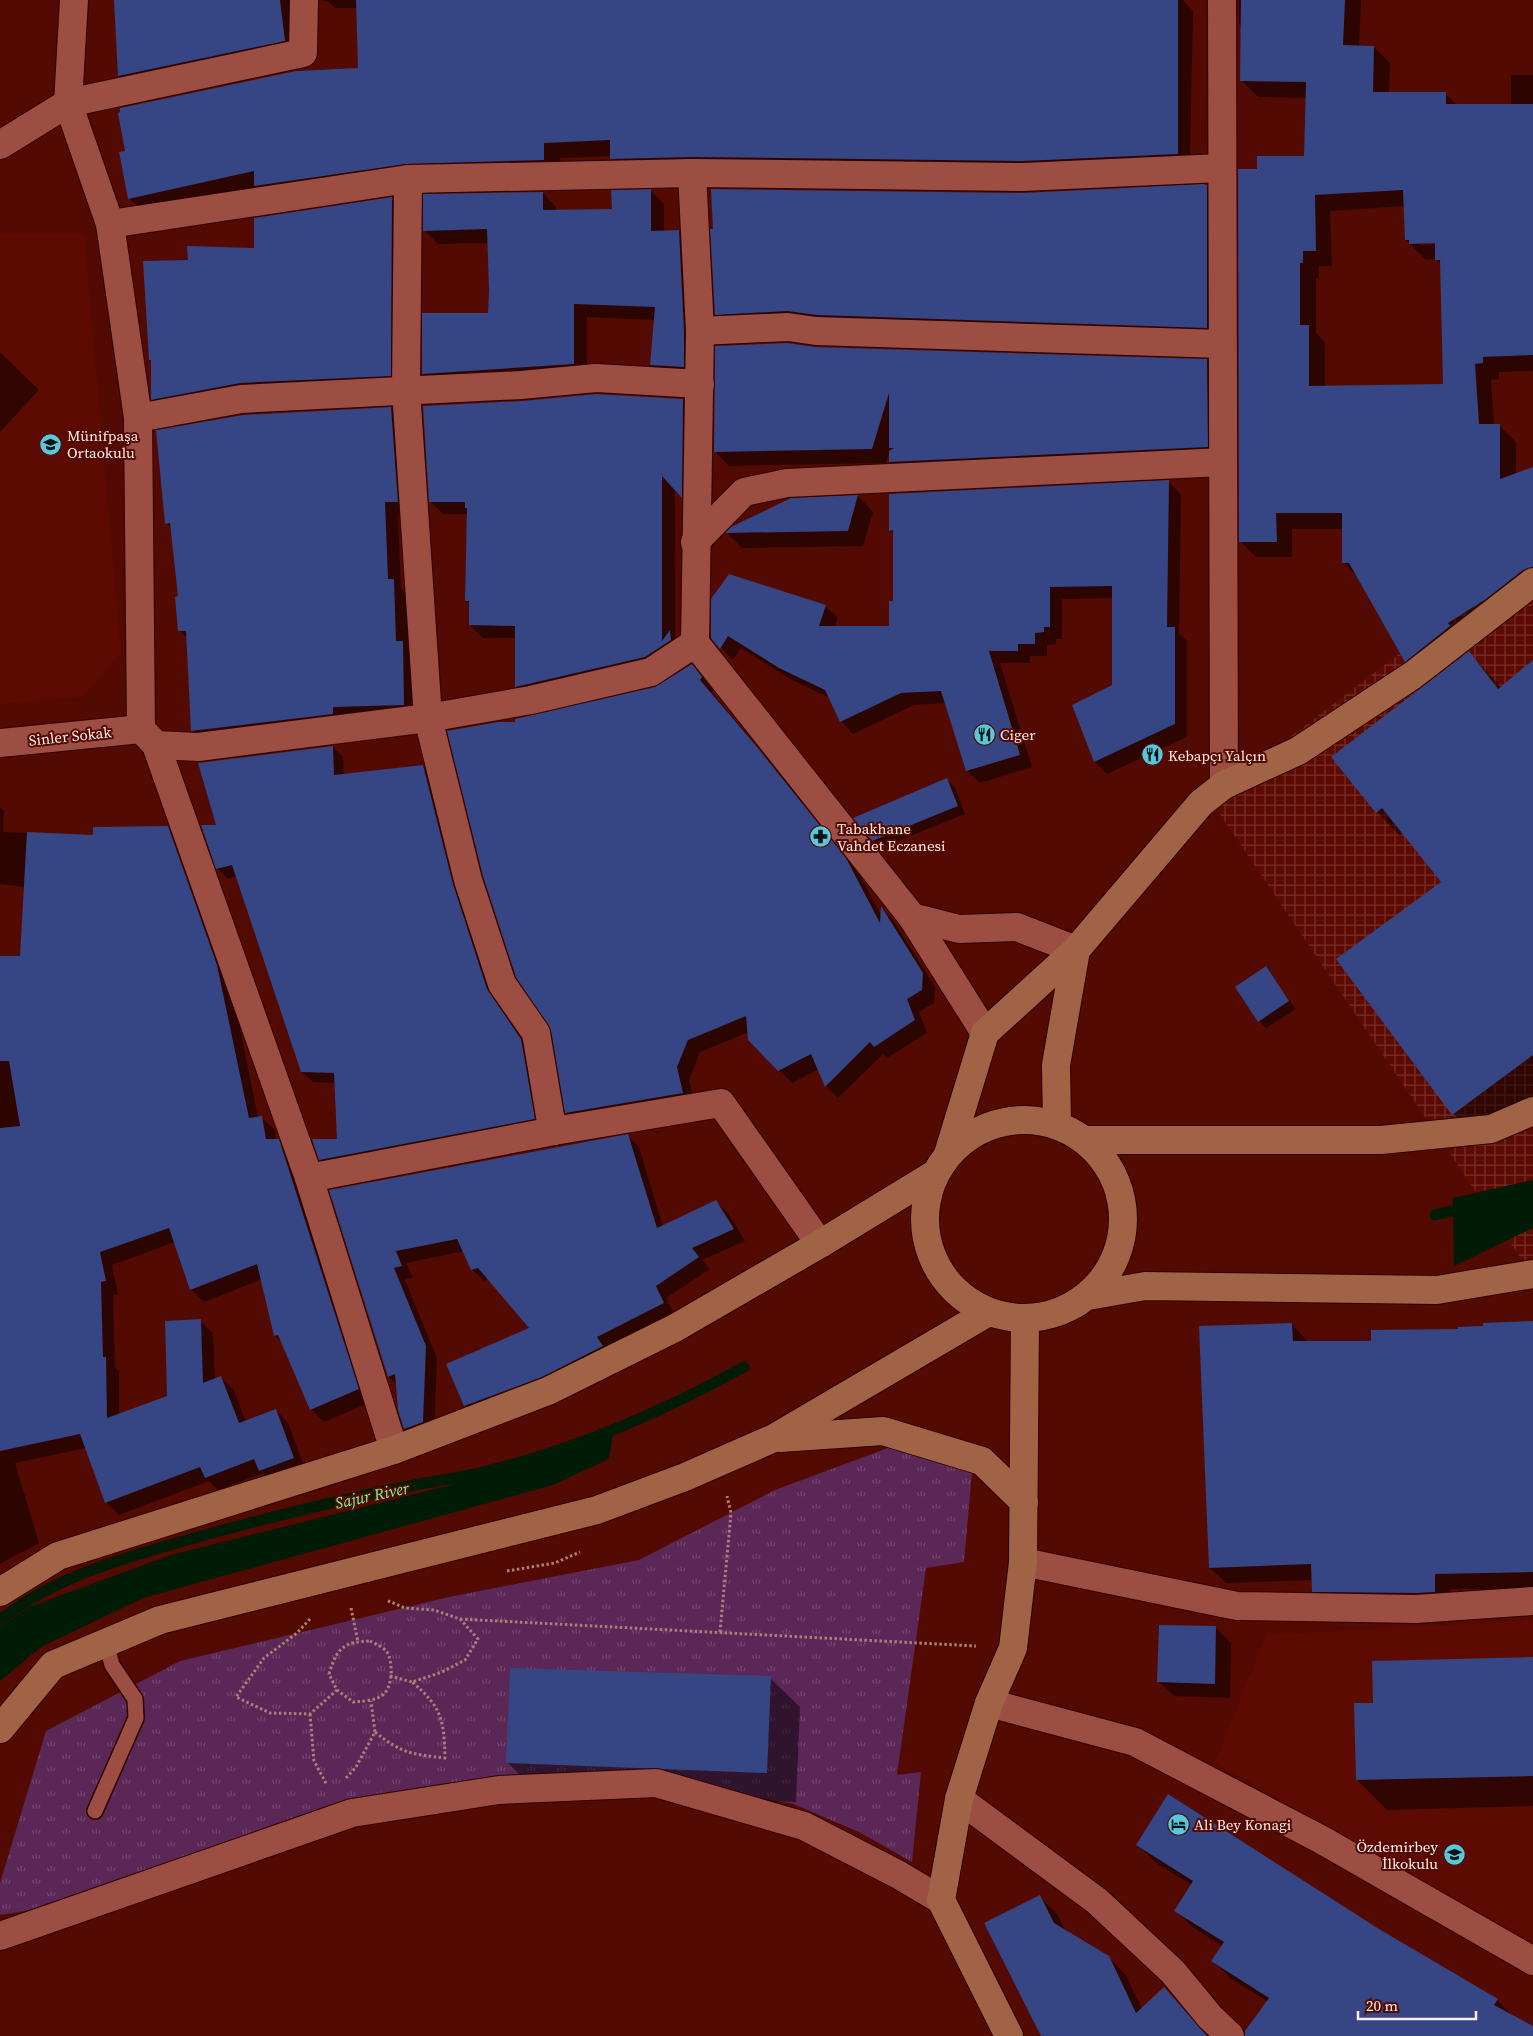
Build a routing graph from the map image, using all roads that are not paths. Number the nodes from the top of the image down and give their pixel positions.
1 (74, 0) edge
2 (304, 0) edge
3 (1222, 0) edge
4 (68, 103) junction
5 (0, 145) edge
6 (1221, 168) junction
7 (692, 173) junction
8 (408, 179) junction
9 (110, 224) junction
10 (700, 331) junction
11 (1222, 344) junction
12 (700, 384) junction
13 (406, 390) junction
14 (138, 418) junction
15 (1223, 462) junction
16 (696, 542) junction
17 (1533, 582) edge
18 (696, 643) junction
19 (428, 718) junction
20 (148, 737) junction
21 (0, 744) edge
22 (1224, 785) junction
23 (912, 917) junction
24 (1076, 950) junction
25 (985, 1033) junction
26 (1533, 1111) edge
27 (1057, 1125) junction
28 (554, 1131) junction
29 (1084, 1140) junction
30 (941, 1164) junction
31 (309, 1178) junction
32 (820, 1244) junction
33 (1533, 1274) edge
34 (1088, 1296) junction
35 (987, 1313) junction
36 (1025, 1320) junction
37 (774, 1438) junction
38 (394, 1450) junction
39 (1024, 1502) junction
40 (1023, 1562) junction
41 (0, 1592) edge
42 (1533, 1601) edge
43 (106, 1643) junction
44 (990, 1703) junction
45 (0, 1729) edge
46 (958, 1799) junction
47 (95, 1811) dead end
48 (941, 1900) junction
49 (0, 1936) edge
50 (1533, 1961) edge
51 (1008, 2036) edge
52 (1230, 2036) edge

1 - 4 street
2 - 4 street
3 - 6 street
4 - 5 street
4 - 9 street
6 - 7 street
6 - 11 street
7 - 8 street
7 - 10 street
8 - 9 street
8 - 13 street
9 - 14 street
10 - 11 street
10 - 12 street
11 - 15 street
12 - 13 street
12 - 16 street
13 - 14 street
13 - 19 street
14 - 20 street
15 - 16 street
15 - 22 street
16 - 18 street
17 - 22 main road
18 - 19 street, Sinler Sokak
18 - 23 street
19 - 20 street, Sinler Sokak
19 - 28 street
20 - 21 street, Sinler Sokak
20 - 31 street
22 - 24 main road
23 - 24 street
23 - 25 street
24 - 25 main road
24 - 27 main road
25 - 30 main road
26 - 29 main road
27 - 29 main road
27 - 30 main road
28 - 31 street
28 - 32 street
29 - 34 main road
30 - 32 main road
30 - 35 main road
31 - 38 street
32 - 38 main road
33 - 34 main road
34 - 36 main road
35 - 36 main road
35 - 37 main road
36 - 39 main road
37 - 39 main road
37 - 43 main road
38 - 41 main road
39 - 40 main road
40 - 42 street
40 - 44 main road
43 - 45 main road
43 - 47 lane
44 - 46 main road
44 - 50 street
46 - 48 main road
46 - 52 street
48 - 49 street
48 - 51 main road

